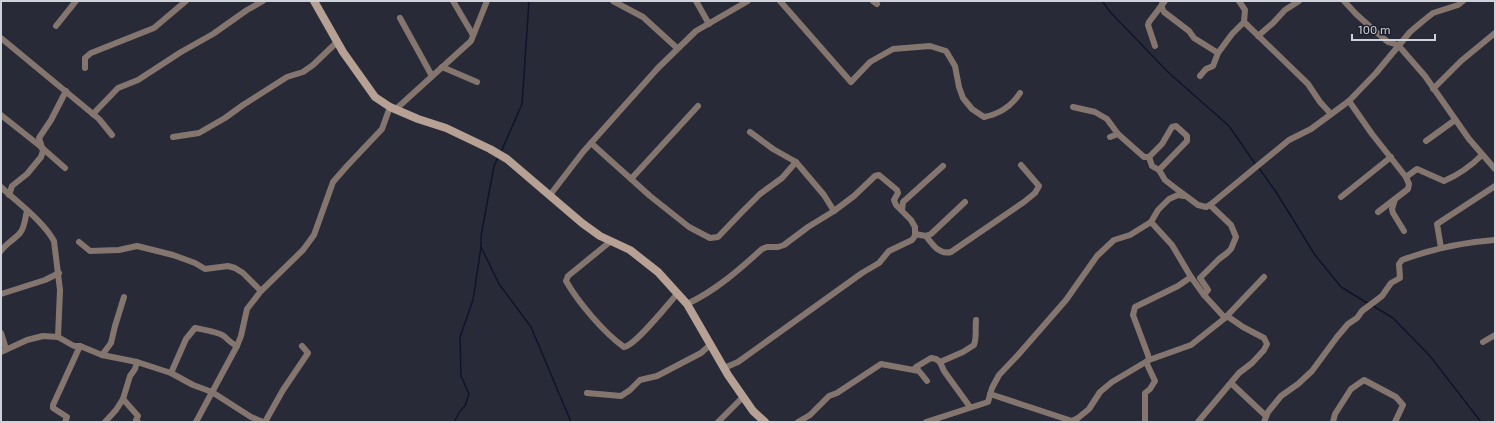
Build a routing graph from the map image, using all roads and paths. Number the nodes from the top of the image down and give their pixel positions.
1 (76, 1) edge
2 (186, 1) edge
3 (263, 1) edge
4 (314, 1) edge
5 (453, 1) edge
6 (487, 1) edge
7 (613, 1) edge
8 (696, 1) edge
9 (748, 1) edge
10 (780, 1) edge
11 (1239, 1) edge
12 (1299, 1) edge
13 (1344, 1) edge
14 (1463, 1) edge
15 (1164, 3) edge
16 (400, 18) dead end
17 (1244, 22) junction
18 (709, 24) junction
19 (56, 26) dead end
20 (1495, 33) edge
21 (473, 35) junction
22 (1258, 36) junction
23 (1, 38) edge
24 (337, 42) junction
25 (1398, 45) junction
26 (1155, 46) dead end
27 (677, 48) junction
28 (1218, 53) junction
29 (442, 67) junction
30 (85, 68) dead end
31 (432, 76) junction
32 (1200, 76) dead end
33 (477, 82) dead end
34 (1433, 89) junction
35 (66, 91) junction
36 (1020, 92) dead end
37 (1349, 101) junction
38 (698, 106) dead end
39 (1073, 107) dead end
40 (393, 108) junction
41 (93, 114) junction
42 (1331, 114) junction
43 (1, 115) edge
44 (1455, 120) junction
45 (750, 132) dead end
46 (1118, 134) junction
47 (112, 135) dead end
48 (173, 137) dead end
49 (1110, 137) dead end
50 (1426, 141) dead end
51 (591, 143) junction
52 (40, 146) junction
53 (1482, 155) junction
54 (1149, 157) junction
55 (1391, 157) junction
56 (796, 162) junction
57 (1021, 165) dead end
58 (943, 166) dead end
59 (65, 168) dead end
60 (1495, 169) edge
61 (1159, 170) junction
62 (1406, 177) junction
63 (631, 179) junction
64 (1495, 186) edge
65 (1, 187) edge
66 (9, 195) junction
67 (550, 195) junction
68 (1186, 196) junction
69 (1342, 197) dead end
70 (1395, 199) junction
71 (965, 202) dead end
72 (1210, 205) junction
73 (902, 210) junction
74 (27, 211) junction
75 (834, 211) junction
76 (1378, 212) dead end
77 (1152, 222) junction
78 (1404, 230) dead end
79 (915, 234) junction
80 (926, 236) junction
81 (1495, 240) edge
82 (611, 241) junction
83 (79, 242) dead end
84 (1441, 248) junction
85 (1, 251) edge
86 (59, 273) junction
87 (1191, 277) junction
88 (1264, 277) dead end
89 (261, 291) junction
90 (678, 293) junction
91 (1, 294) edge
92 (1204, 295) junction
93 (124, 297) dead end
94 (687, 304) junction
95 (1226, 317) junction
96 (976, 320) dead end
97 (1, 334) edge
98 (1495, 335) edge
99 (58, 337) junction
100 (1483, 342) dead end
101 (710, 344) junction
102 (80, 346) junction
103 (237, 346) junction
104 (302, 346) dead end
105 (4, 350) edge
106 (102, 355) junction
107 (1148, 361) junction
108 (137, 362) junction
109 (940, 362) junction
110 (724, 368) junction
111 (914, 370) junction
112 (171, 373) junction
113 (927, 381) dead end
114 (1232, 384) junction
115 (212, 392) junction
116 (587, 393) dead end
117 (990, 394) junction
118 (742, 397) junction
119 (123, 400) junction
120 (970, 407) junction
121 (1265, 419) edge
122 (65, 422) edge
123 (105, 422) edge
124 (138, 422) edge
125 (196, 422) edge
126 (264, 422) edge
127 (718, 422) edge
128 (765, 422) edge
129 (798, 422) edge
130 (926, 422) edge
131 (1071, 422) edge
132 (1145, 422) edge
133 (1198, 422) edge
134 (1333, 422) edge
135 (1395, 422) edge

1 - 19 street
2 - 30 street
3 - 41 street
4 - 24 street
5 - 21 street
6 - 21 street
7 - 27 street
8 - 18 street
9 - 18 street
10 - 36 street
11 - 17 street
12 - 22 street
13 - 25 street
14 - 25 street
15 - 26 street
15 - 28 street
16 - 31 street
17 - 22 street
17 - 28 street
18 - 27 street
20 - 34 street
21 - 29 street
22 - 42 street
23 - 35 street
24 - 40 street
24 - 48 street
25 - 34 street
25 - 37 street
27 - 51 street
28 - 32 street
29 - 31 street
29 - 33 street
31 - 40 street
34 - 44 street
35 - 41 street
35 - 52 street
37 - 42 street
37 - 55 street
38 - 63 street
39 - 46 street
40 - 67 street
40 - 89 street
41 - 47 street
42 - 72 street
43 - 52 street
44 - 50 street
44 - 53 street
45 - 56 street
46 - 49 street
46 - 54 street
51 - 63 street
51 - 67 street
52 - 59 street
52 - 66 street
53 - 60 street
53 - 62 street
54 - 61 street
54 - 61 street
55 - 62 street
55 - 69 street
56 - 63 street
56 - 75 street
57 - 80 street
58 - 73 street
61 - 68 street
62 - 70 street
64 - 84 street
65 - 66 street
66 - 74 street
67 - 82 street
68 - 72 street
68 - 77 street
70 - 76 street
70 - 78 street
71 - 80 street
72 - 92 street
73 - 75 street
73 - 79 street
74 - 85 street
74 - 86 street
75 - 94 street
77 - 87 street
77 - 117 street
79 - 80 street
79 - 110 street
81 - 84 street
82 - 90 street
82 - 90 street
83 - 89 street
84 - 121 street
86 - 91 street
86 - 99 street
87 - 92 street
87 - 107 street
88 - 95 street
89 - 103 street
90 - 94 street
92 - 95 street
93 - 106 street
94 - 101 street
95 - 107 street
95 - 114 street
96 - 109 street
97 - 105 street
98 - 100 street
99 - 102 street
99 - 105 street
101 - 110 street
101 - 116 street
102 - 106 street
102 - 122 street
103 - 112 street
103 - 115 street
104 - 126 street
106 - 108 street
107 - 131 street
107 - 132 street
108 - 112 street
108 - 119 street
109 - 111 street
109 - 120 street
110 - 118 street
111 - 113 street
111 - 129 street
112 - 115 street
114 - 121 street
114 - 133 street
115 - 125 street
115 - 126 street
117 - 120 street
117 - 131 street
118 - 127 street
118 - 128 street
119 - 123 street
119 - 124 street
120 - 130 street
134 - 135 street

